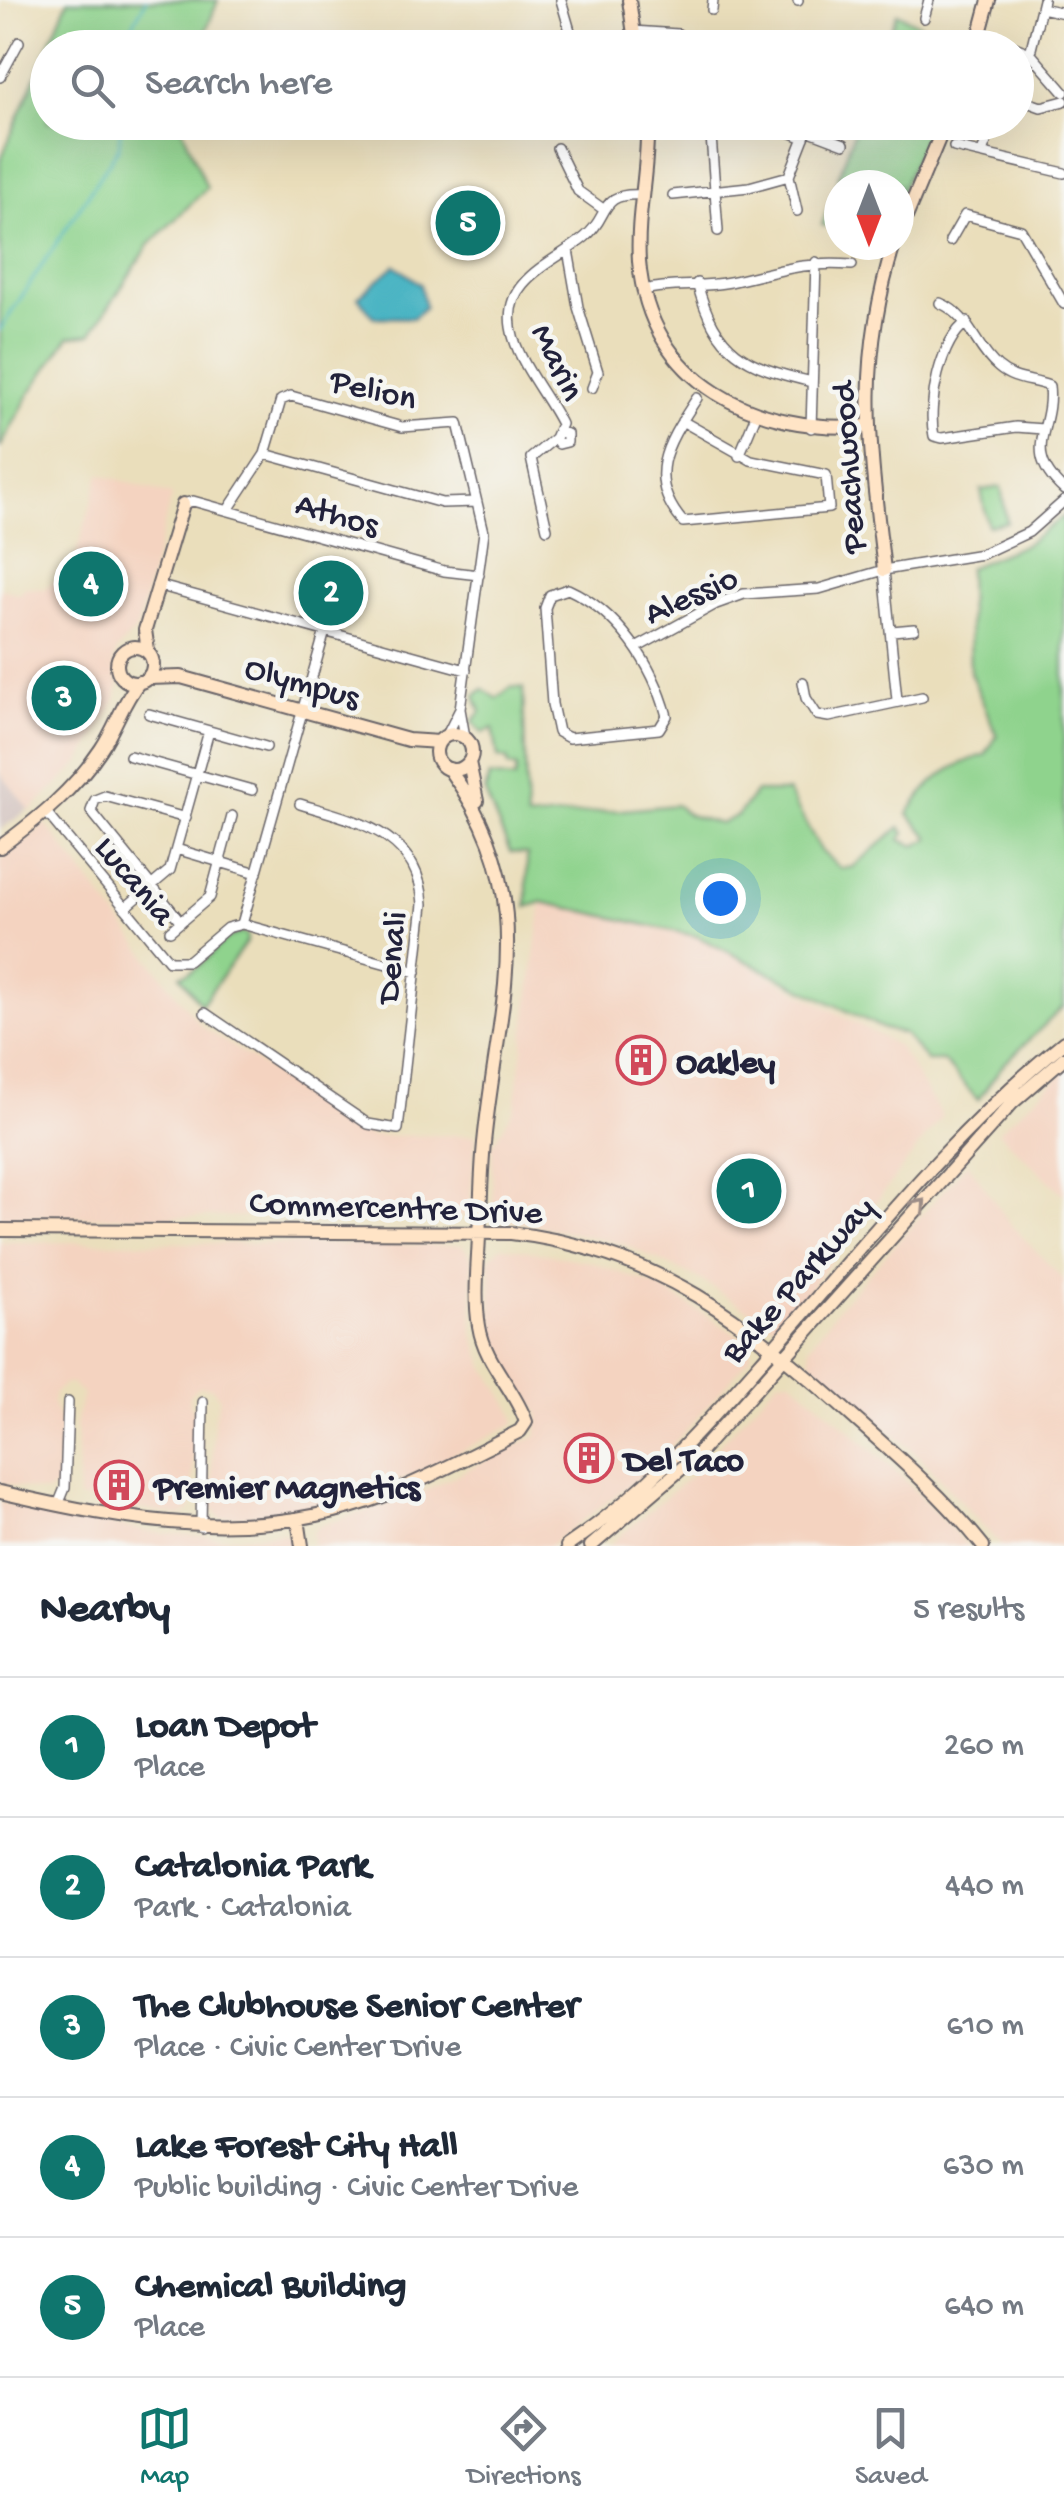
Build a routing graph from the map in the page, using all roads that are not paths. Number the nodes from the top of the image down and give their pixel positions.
1 (560, 0) edge
2 (630, 0) edge
3 (928, 0) edge
4 (989, 0) edge
5 (1042, 4) edge
6 (1064, 13) edge
7 (924, 18) dead end
8 (569, 30) edge
9 (634, 30) edge
10 (982, 30) edge
11 (1034, 37) edge
12 (18, 42) dead end
13 (1034, 58) edge
14 (2, 69) edge
15 (1064, 92) edge
16 (1064, 102) edge
17 (1034, 104) edge
18 (646, 140) edge
19 (711, 140) edge
20 (803, 140) edge
21 (833, 140) edge
22 (938, 140) edge
23 (987, 140) edge
24 (844, 144) dead end
25 (954, 147) dead end
26 (557, 148) dead end
27 (982, 152) junction
28 (1064, 172) edge
29 (789, 176) junction
30 (715, 190) junction
31 (642, 194) junction
32 (674, 194) dead end
33 (914, 198) edge
34 (603, 209) junction
35 (796, 212) dead end
36 (718, 230) dead end
37 (950, 242) dead end
38 (568, 250) junction
39 (890, 260) edge
40 (816, 262) junction
41 (852, 265) dead end
42 (698, 283) junction
43 (644, 290) junction
44 (940, 303) dead end
45 (1064, 304) edge
46 (967, 322) junction
47 (812, 382) junction
48 (592, 388) dead end
49 (697, 398) dead end
50 (756, 415) junction
51 (682, 421) junction
52 (868, 426) junction
53 (811, 428) junction
54 (1043, 429) junction
55 (265, 454) junction
56 (740, 456) junction
57 (1064, 490) edge
58 (1064, 501) edge
59 (476, 502) junction
60 (183, 504) joint
61 (228, 510) junction
62 (546, 529) dead end
63 (884, 570) junction
64 (479, 575) junction
65 (157, 585) junction
66 (914, 629) dead end
67 (145, 630) junction
68 (325, 631) junction
69 (892, 631) junction
70 (130, 647) junction
71 (636, 648) junction
72 (150, 656) junction
73 (466, 670) junction
74 (122, 677) junction
75 (181, 678) junction
76 (144, 680) junction
77 (803, 682) dead end
78 (922, 697) dead end
79 (124, 700) junction
80 (897, 700) junction
81 (460, 709) junction
82 (302, 711) junction
83 (148, 714) dead end
84 (209, 731) junction
85 (464, 737) junction
86 (443, 739) junction
87 (408, 740) junction
88 (266, 747) dead end
89 (130, 756) dead end
90 (438, 758) junction
91 (469, 762) junction
92 (449, 769) junction
93 (197, 775) junction
94 (252, 790) dead end
95 (300, 804) dead end
96 (478, 808) junction
97 (46, 812) junction
98 (232, 816) dead end
99 (186, 818) junction
100 (0, 847) edge
101 (176, 849) junction
102 (219, 862) junction
103 (256, 873) junction
104 (152, 886) junction
105 (125, 908) junction
106 (181, 922) junction
107 (242, 924) junction
108 (170, 932) dead end
109 (416, 972) junction
110 (205, 1013) dead end
111 (1064, 1042) edge
112 (1064, 1058) edge
113 (0, 1230) edge
114 (480, 1232) junction
115 (780, 1351) junction
116 (68, 1402) dead end
117 (203, 1402) dead end
118 (0, 1492) edge
119 (58, 1505) junction
120 (298, 1520) junction
121 (201, 1527) junction
122 (302, 1546) edge
123 (567, 1546) edge
124 (591, 1546) edge
125 (983, 1546) edge

1 - 8 street
2 - 9 street
3 - 7 street
4 - 10 street
5 - 6 street
5 - 11 street
12 - 14 street
13 - 15 street
16 - 17 street
18 - 31 street
19 - 30 street
20 - 29 street
21 - 24 street
22 - 33 street
23 - 27 street
25 - 27 street
26 - 34 street
27 - 28 street
29 - 30 street
29 - 35 street
30 - 32 street
30 - 36 street
31 - 34 street
31 - 43 street
34 - 38 street
37 - 45 street
38 - 48 street
38 - 62 street, Marin
39 - 52 street, Peachwood
40 - 41 street
40 - 42 street
40 - 47 street
42 - 43 street
42 - 47 street
43 - 50 street
44 - 46 street
46 - 54 street
46 - 54 street
47 - 53 street
49 - 51 street
50 - 53 street
50 - 56 street
51 - 56 street
51 - 56 street
52 - 53 street
52 - 63 street, Peachwood
54 - 57 street
55 - 59 street
55 - 59 street, Pelion
55 - 61 street, Pelion
58 - 63 street, Alessio
59 - 64 street
60 - 61 street, Athos
60 - 65 street
61 - 64 street, Athos
63 - 69 street
63 - 71 street, Alessio
64 - 73 street
65 - 67 street
65 - 68 street
66 - 69 street
67 - 70 street
67 - 72 street
68 - 73 street
68 - 82 street
69 - 80 street
70 - 72 street, Olympus
70 - 74 street
71 - 71 street
72 - 75 street, Olympus
72 - 76 street
73 - 81 street
74 - 76 street, Olympus
74 - 79 street
75 - 76 street, Olympus
75 - 82 street, Olympus
76 - 79 street
77 - 80 street
78 - 80 street
79 - 97 street
81 - 85 street
81 - 86 street
82 - 87 street, Olympus
82 - 103 street
83 - 84 street
84 - 88 street
84 - 93 street
85 - 86 street
85 - 91 street
86 - 87 street, Olympus
86 - 90 street
87 - 90 street, Olympus
89 - 93 street
90 - 92 street
91 - 92 street
91 - 96 street
92 - 96 street
93 - 94 street
93 - 99 street
95 - 109 street, Denali
96 - 114 street
97 - 100 street
97 - 105 street, Lucania
98 - 102 street
99 - 101 street
99 - 104 street
101 - 102 street
101 - 104 street
102 - 103 street
102 - 106 street
103 - 107 street
104 - 105 street
104 - 106 street
105 - 107 street, Lucania
106 - 108 street
107 - 109 street
109 - 110 street, Denali
111 - 115 street, Bake Parkway
115 -> 112 street, Bake Parkway
113 - 114 street, Commercentre Drive
114 - 115 street, Commercentre Drive
114 - 120 street
115 - 123 street, Bake Parkway
115 - 124 street, Bake Parkway
115 - 125 street, Commercentre Drive
116 - 119 street
117 - 121 street
118 - 119 street
119 - 121 street
120 - 121 street
120 - 122 street

